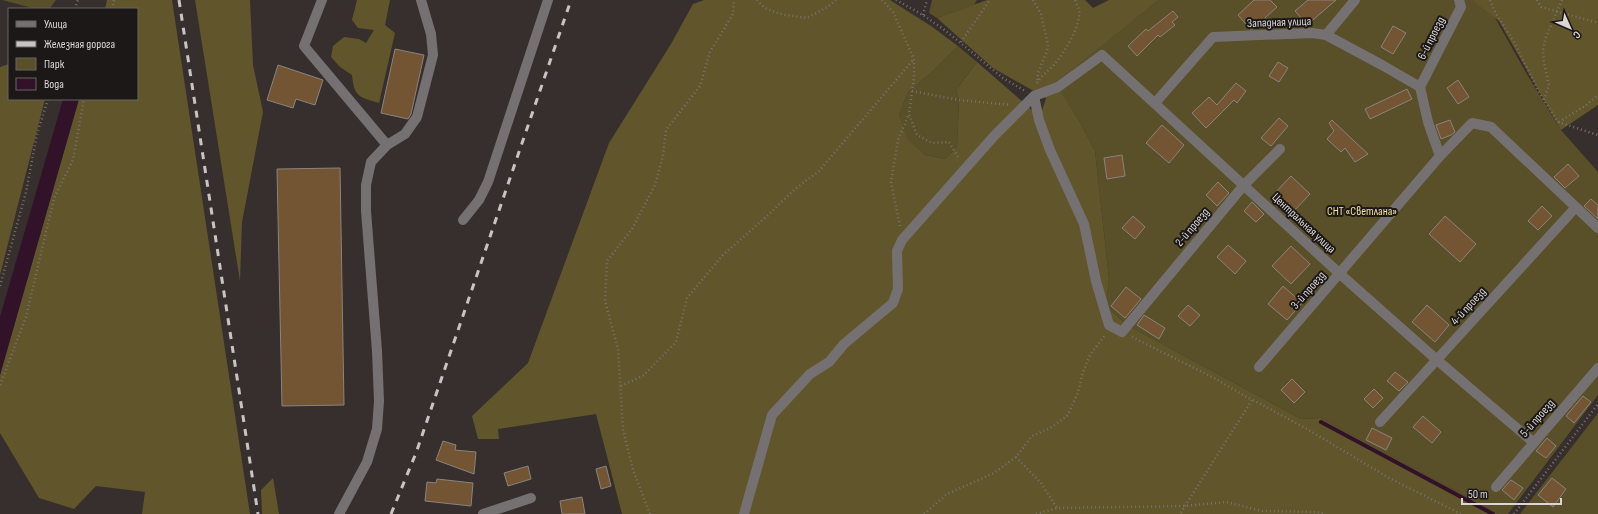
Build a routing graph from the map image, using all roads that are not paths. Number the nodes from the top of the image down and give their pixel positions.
1 (322, 0) edge
2 (422, 0) edge
3 (547, 0) edge
4 (1355, 0) edge
5 (1459, 0) edge
6 (1326, 35) junction
7 (1420, 87) junction
8 (1034, 96) junction
9 (1155, 103) junction
10 (387, 145) junction
11 (1280, 149) dead end
12 (1440, 156) junction
13 (1244, 185) junction
14 (1576, 208) junction
15 (463, 220) dead end
16 (1598, 228) edge
17 (1340, 274) junction
18 (1437, 360) junction
19 (1259, 366) dead end
20 (1598, 368) edge
21 (1380, 422) dead end
22 (1533, 442) junction
23 (1496, 487) dead end
24 (531, 498) dead end
25 (339, 514) edge
26 (483, 514) edge
27 (744, 514) edge

1 - 10 street
2 - 10 street
3 - 15 street
4 - 6 street
5 - 7 street, 6-й проезд
6 - 7 street, Западная улица
6 - 9 street, Западная улица
7 - 12 street
8 - 9 street, Центральная улица
8 - 13 street, 2-й проезд
8 - 27 street
9 - 13 street, Центральная улица
10 - 25 street
11 - 13 street, 2-й проезд
12 - 14 street, 3-й проезд
12 - 17 street, 3-й проезд
13 - 17 street, Центральная улица
14 - 16 street
14 - 18 street, 4-й проезд
17 - 18 street, Центральная улица
17 - 19 street, 3-й проезд
18 - 21 street, 4-й проезд
18 - 22 street, Центральная улица
20 - 22 street, 5-й проезд
22 - 23 street, 5-й проезд
24 - 26 street

